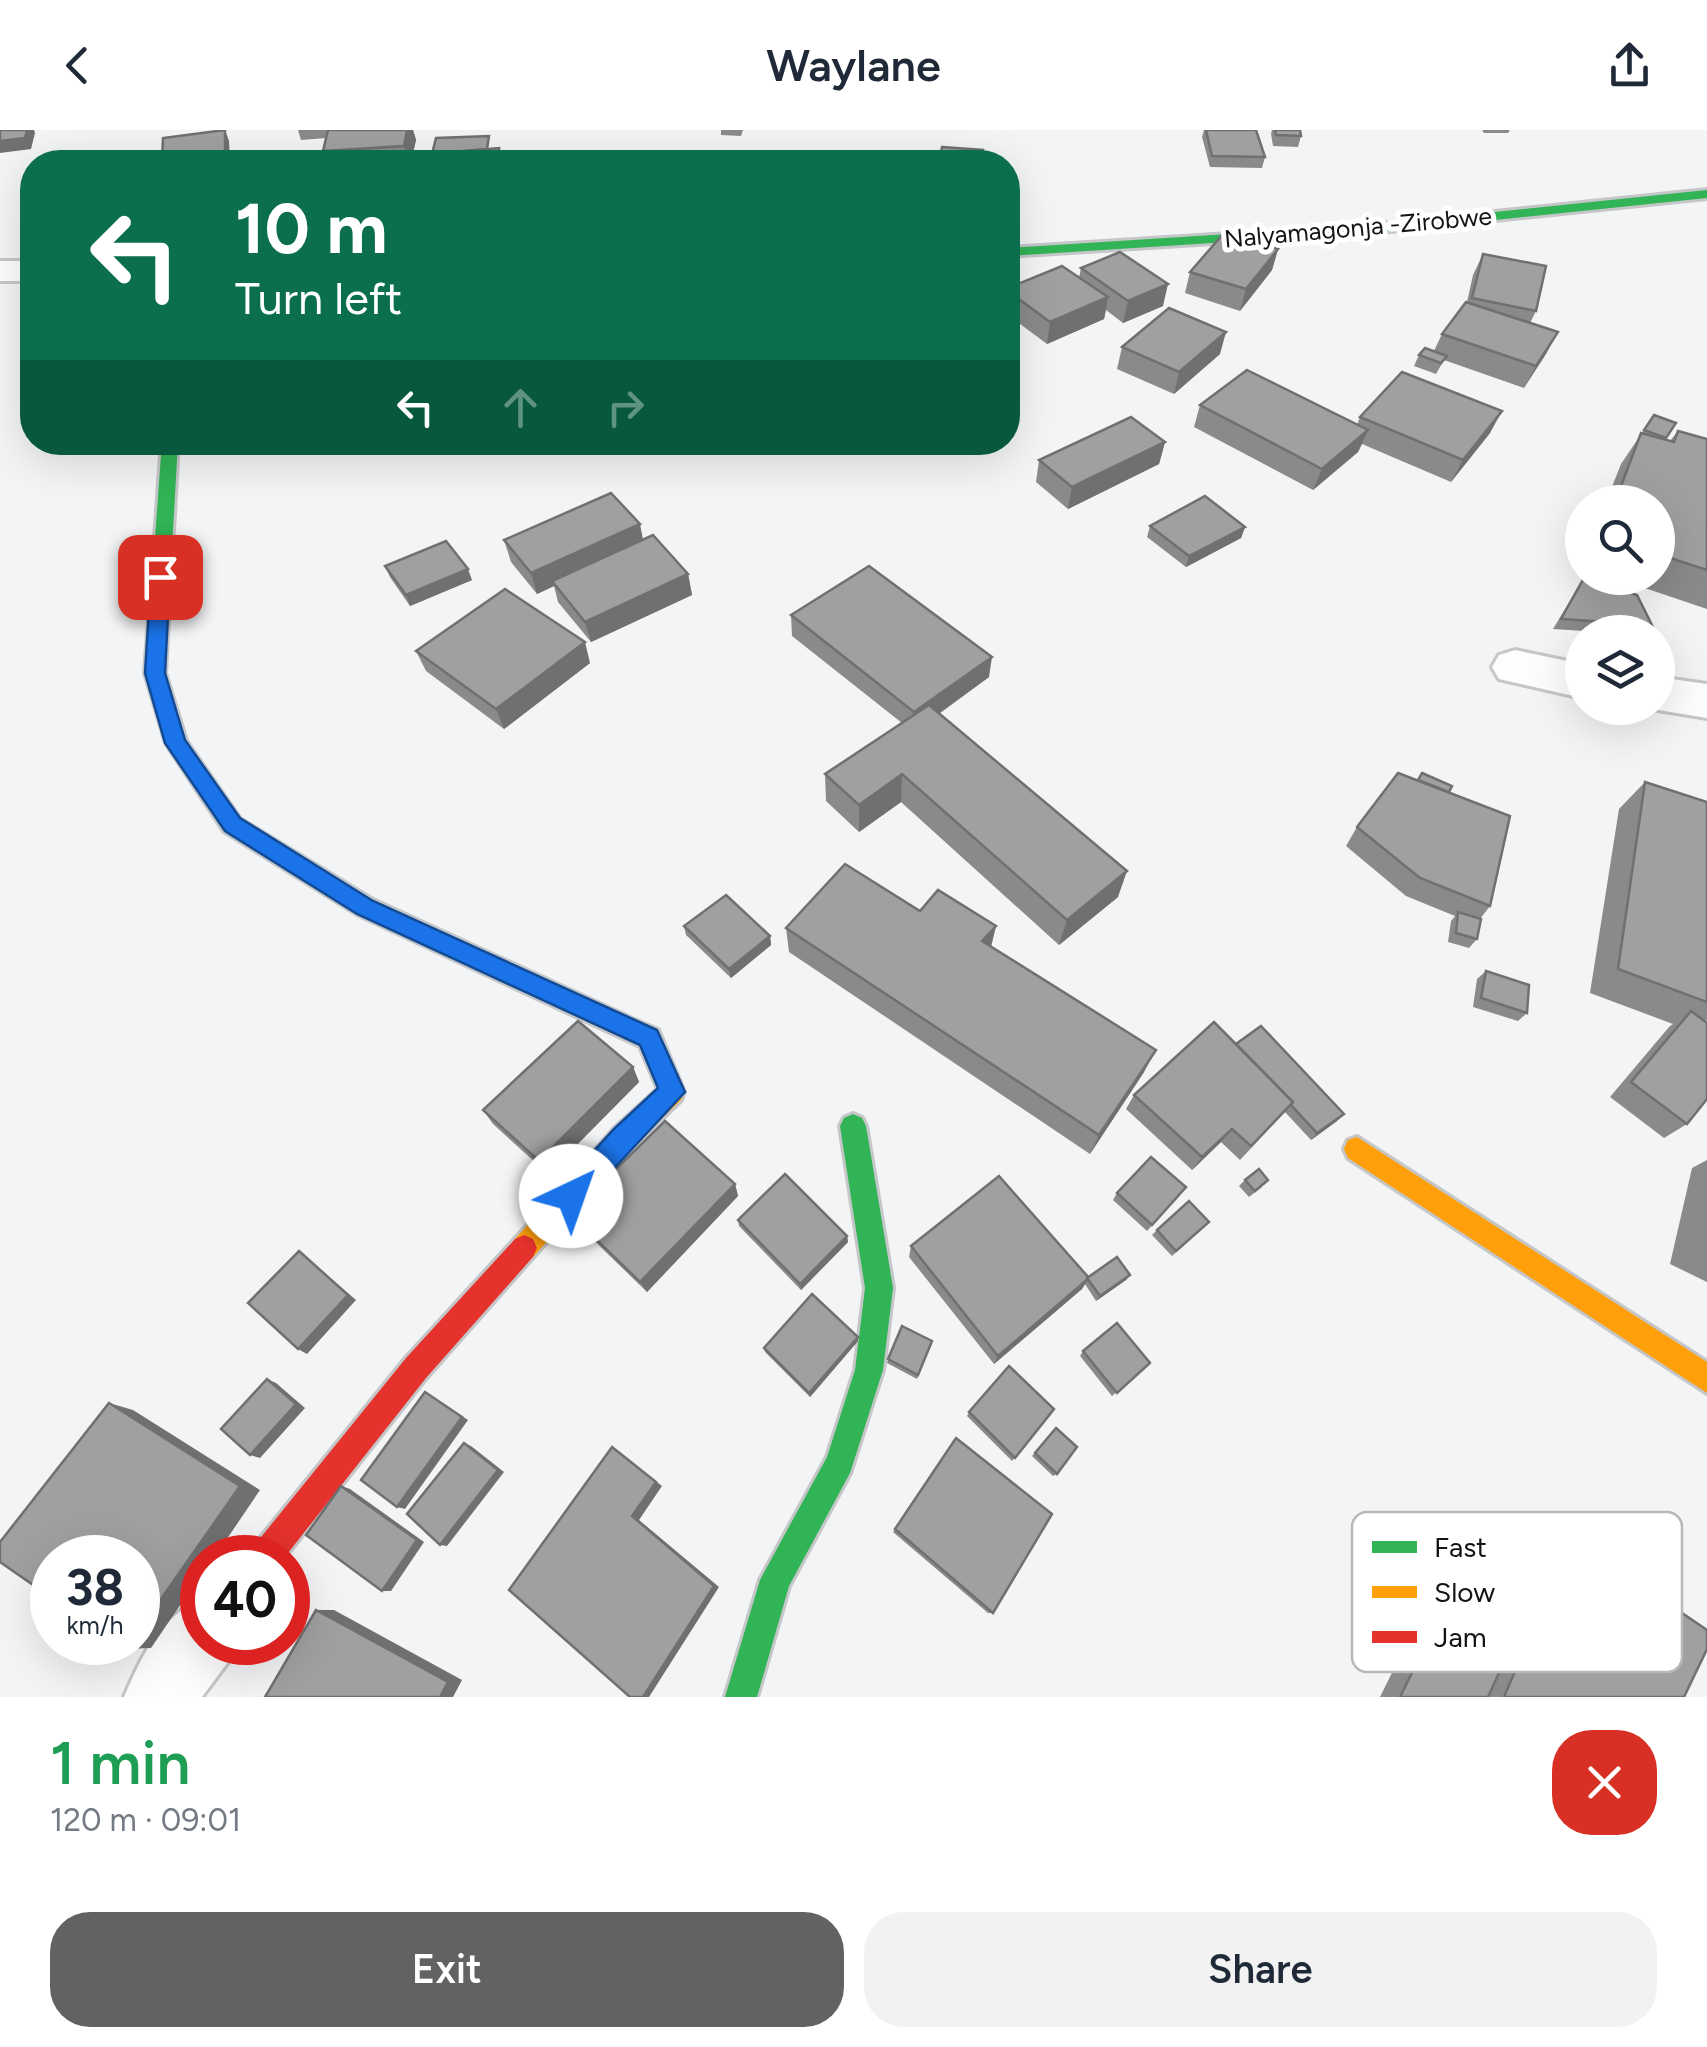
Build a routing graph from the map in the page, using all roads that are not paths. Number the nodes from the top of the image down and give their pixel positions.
1 (1707, 194) edge
2 (1020, 251) edge
3 (169, 455) edge
4 (1515, 667) dead end
5 (1565, 677) edge
6 (1675, 696) edge
7 (1707, 701) edge
8 (854, 1126) dead end
9 (1358, 1149) dead end
10 (1707, 1379) edge
11 (282, 1535) edge
12 (180, 1665) edge
13 (162, 1697) edge
14 (741, 1697) edge

1 - 2 street, Nalyamagonja -Zirobwe
3 - 11 street
4 - 5 street
6 - 7 street
8 - 14 street
9 - 10 street
12 - 13 street

